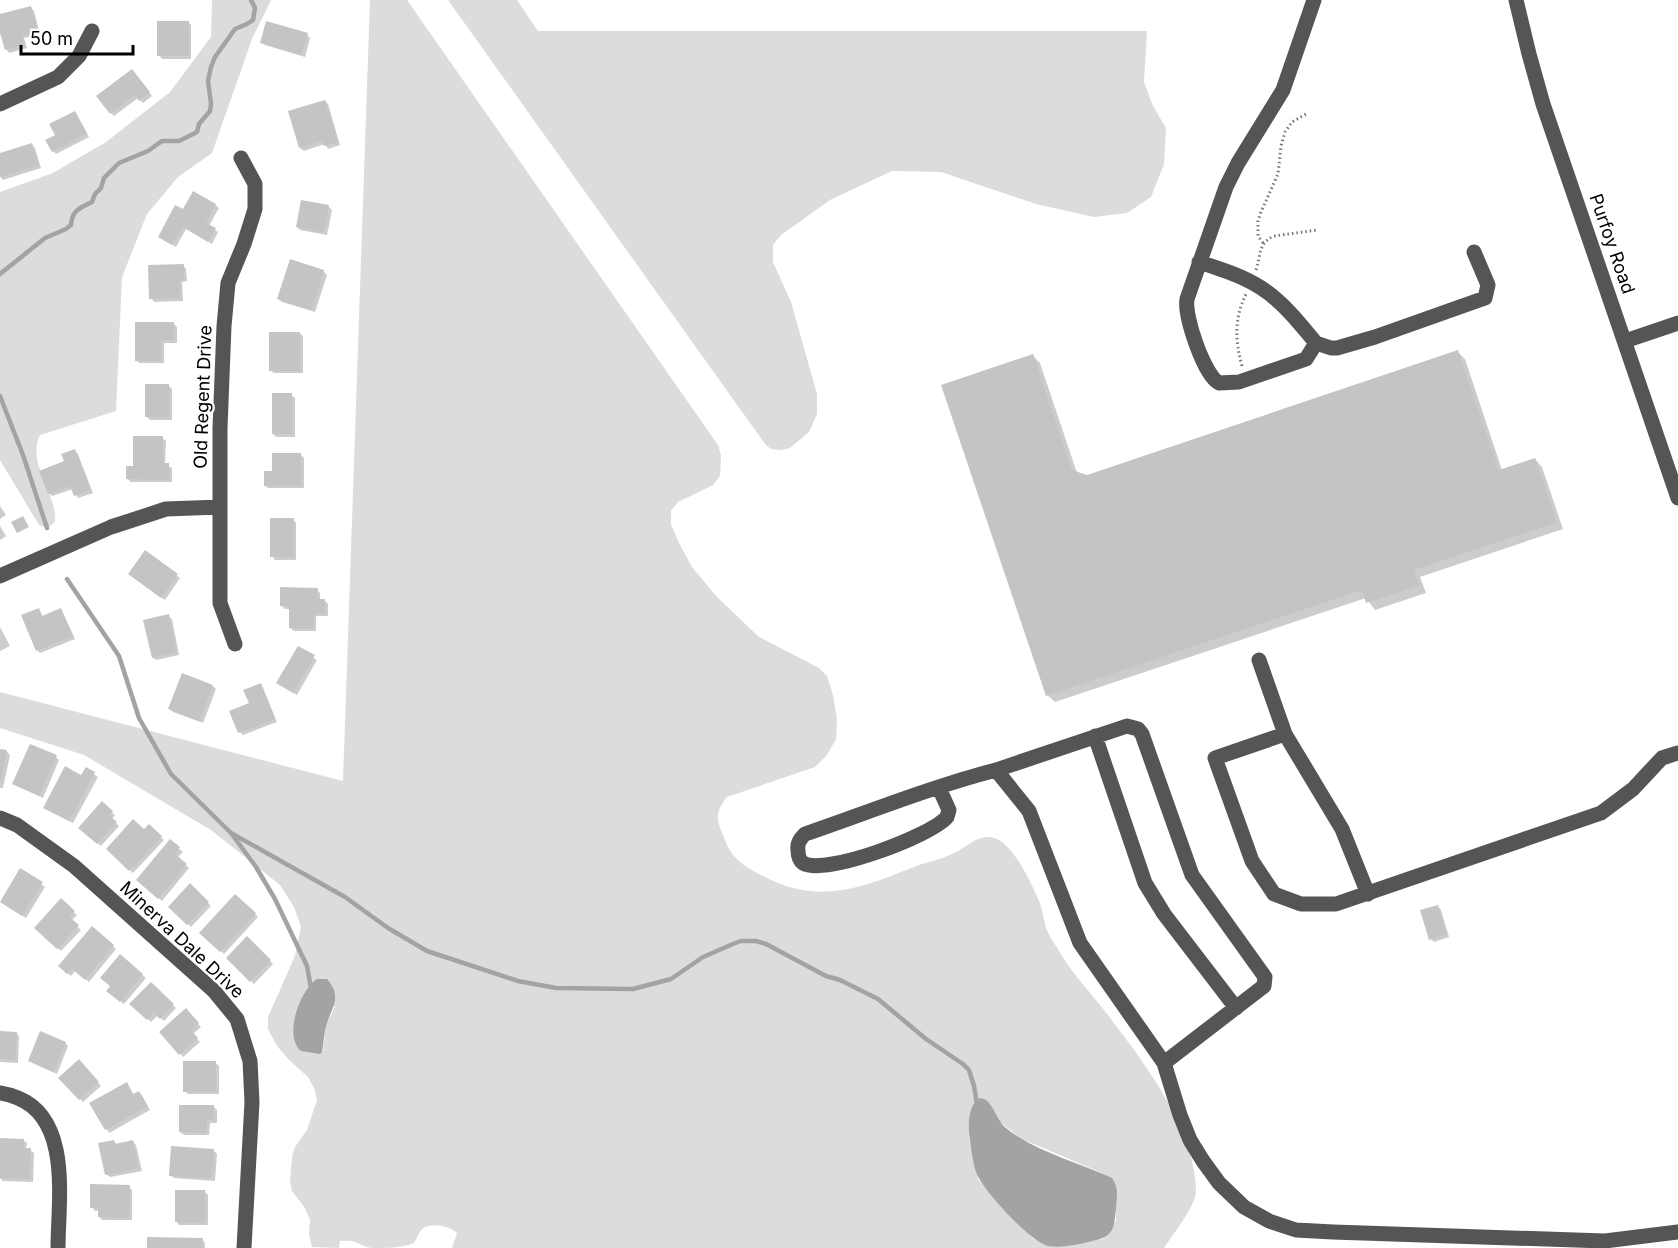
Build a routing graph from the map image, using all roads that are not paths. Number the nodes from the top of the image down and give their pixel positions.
1 (1314, 0) edge
2 (1516, 0) edge
3 (92, 31) dead end
4 (0, 104) edge
5 (241, 158) dead end
6 (1474, 252) dead end
7 (1199, 262) junction
8 (1678, 323) edge
9 (1624, 341) junction
10 (1316, 343) junction
11 (1678, 498) edge
12 (220, 507) junction
13 (0, 576) edge
14 (235, 644) dead end
15 (1259, 660) dead end
16 (1285, 734) junction
17 (1095, 736) junction
18 (1678, 753) edge
19 (996, 770) junction
20 (939, 788) junction
21 (0, 818) edge
22 (1368, 894) junction
23 (1236, 1008) junction
24 (1164, 1063) junction
25 (0, 1093) edge
26 (1678, 1232) edge
27 (58, 1248) edge
28 (244, 1248) edge

1 - 7 street
2 - 9 street, Purfoy Road
3 - 4 street
5 - 12 street, Old Regent Drive
6 - 10 street
7 - 10 street
7 - 10 street
8 - 9 street
9 - 11 street, Purfoy Road
12 - 13 street
12 - 14 street, Old Regent Drive
15 - 16 street
16 - 22 street
16 - 22 street
17 - 19 street
17 - 23 street
17 - 23 street
18 - 22 street
19 - 20 street
19 - 24 street
20 - 20 street
21 - 28 street, Minerva Dale Drive
23 - 24 street
24 - 26 street
25 - 27 street

